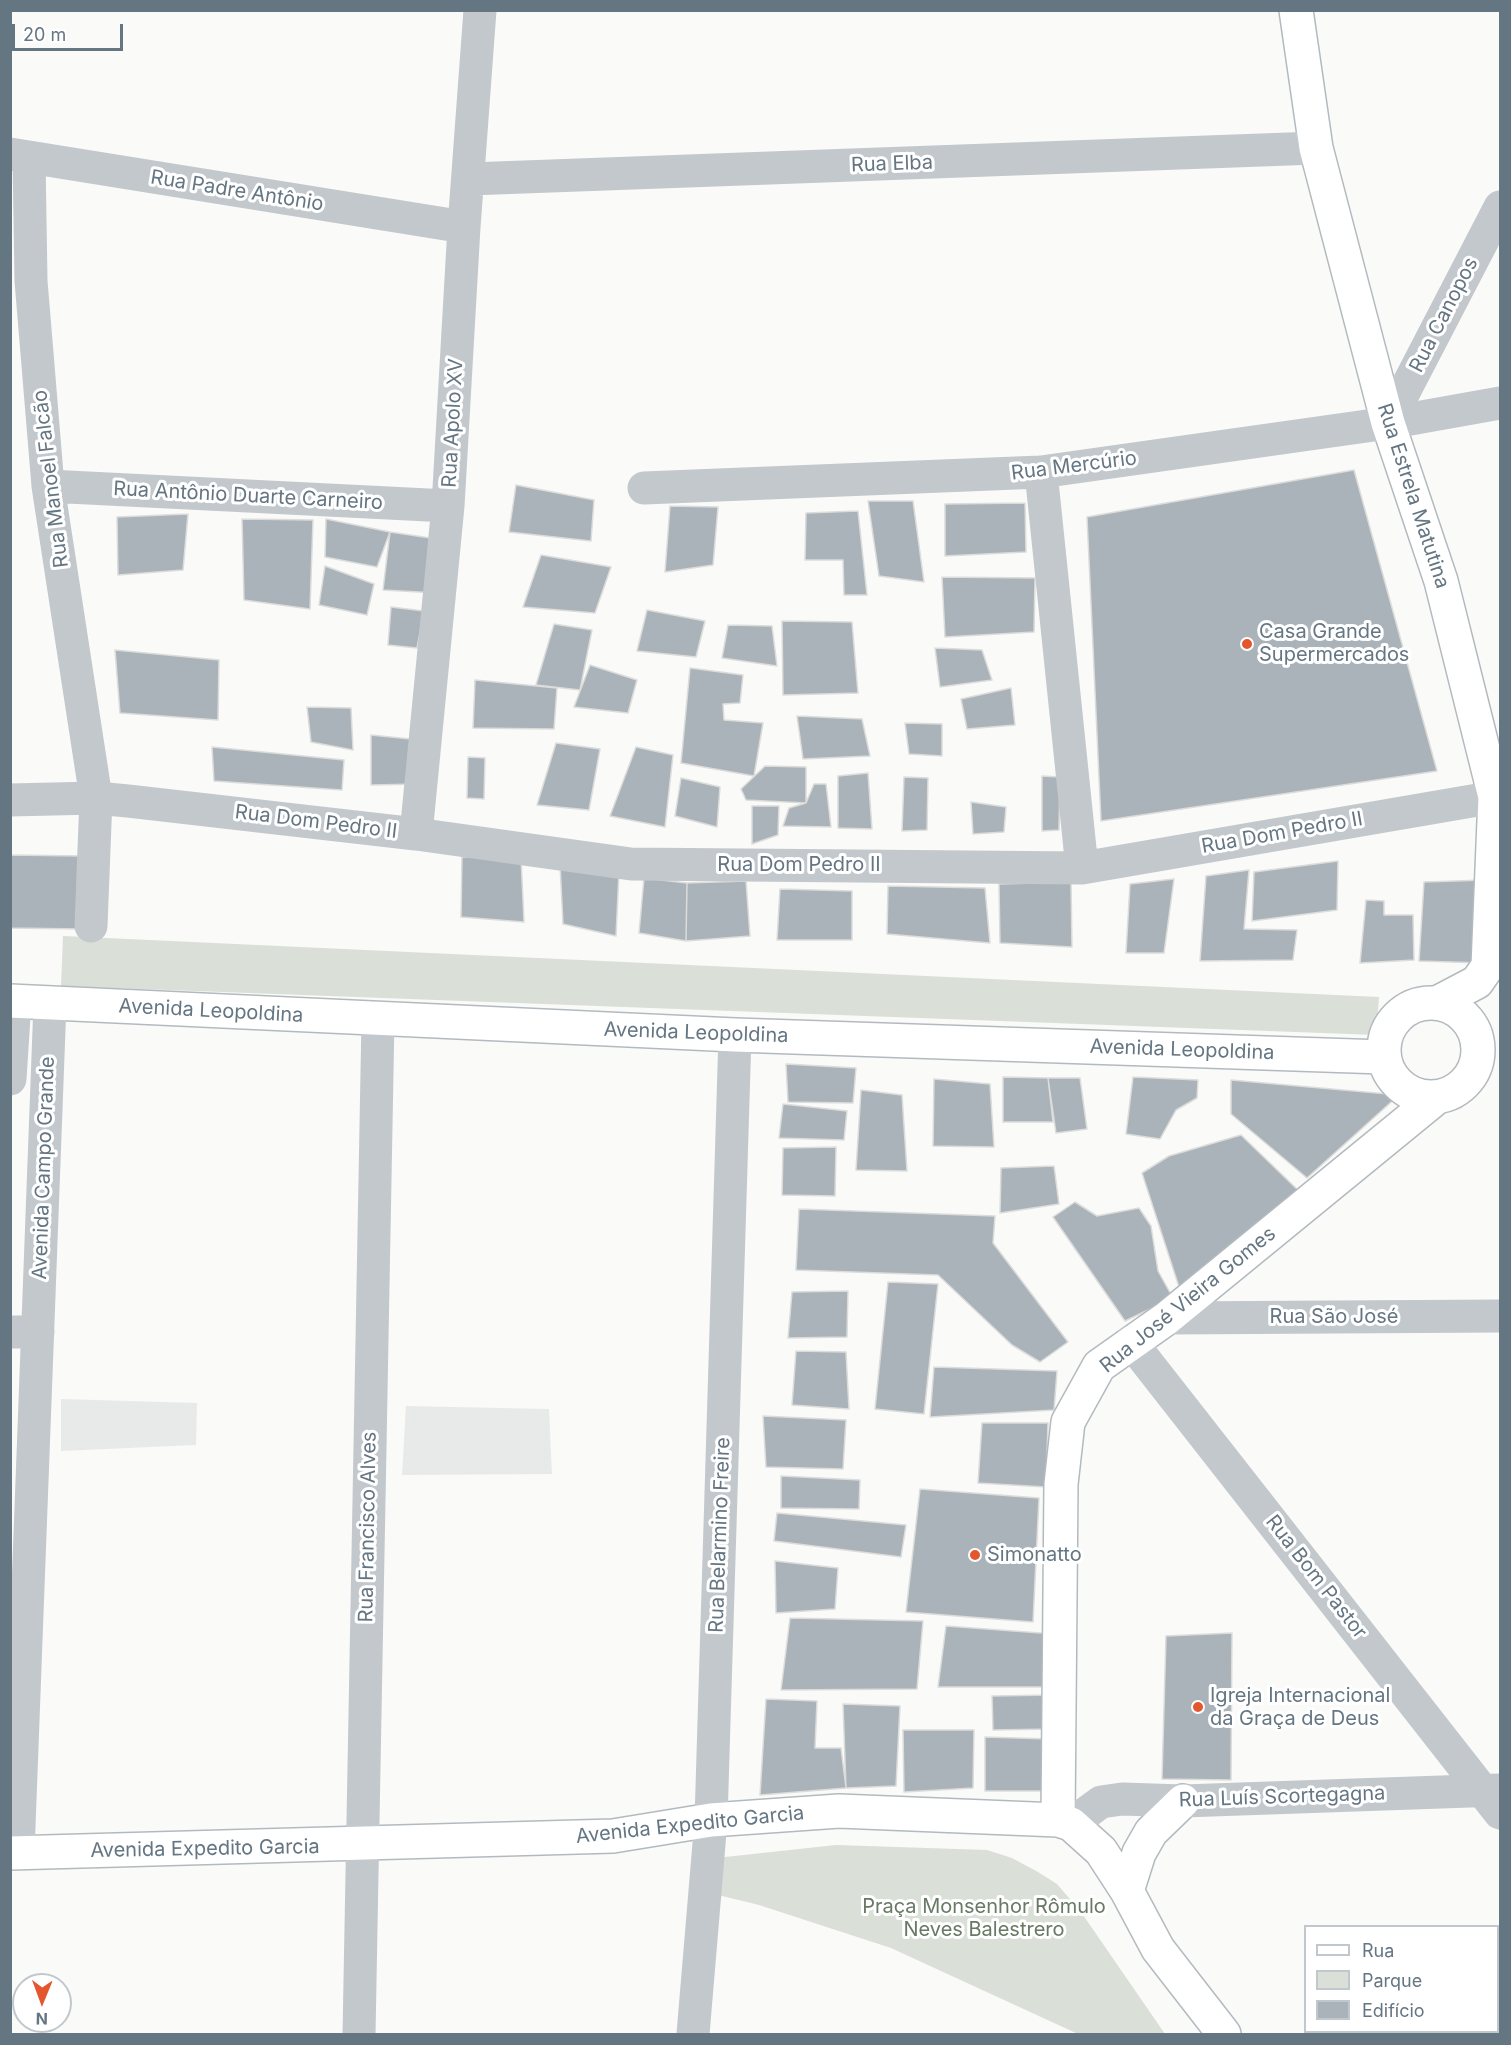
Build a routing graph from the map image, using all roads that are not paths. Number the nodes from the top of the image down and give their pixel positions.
1 (480, 10) edge
2 (1296, 10) edge
3 (1316, 148) junction
4 (20, 156) edge
5 (469, 179) junction
6 (1500, 207) edge
7 (464, 227) junction
8 (21, 284) edge
9 (1500, 403) edge
10 (1388, 423) junction
11 (1041, 472) junction
12 (48, 486) junction
13 (644, 488) dead end
14 (448, 506) junction
15 (1498, 796) edge
16 (96, 798) junction
17 (10, 800) edge
18 (416, 834) junction
19 (1082, 868) junction
20 (91, 927) dead end
21 (1477, 982) junction
22 (13, 1001) edge
23 (50, 1003) junction
24 (1437, 1003) junction
25 (378, 1019) junction
26 (735, 1035) junction
27 (1484, 1048) edge
28 (1383, 1057) junction
29 (10, 1079) edge
30 (1436, 1098) junction
31 (1500, 1316) edge
32 (1167, 1318) junction
33 (24, 1332) edge
34 (1131, 1342) junction
35 (23, 1401) edge
36 (1495, 1798) edge
37 (1183, 1800) junction
38 (711, 1820) junction
39 (1065, 1822) junction
40 (362, 1845) junction
41 (14, 1853) edge
42 (1127, 1890) junction
43 (359, 2034) edge
44 (693, 2034) edge
45 (1224, 2034) edge

1 - 5 street, Rua Apolo XV
2 - 3 street, Rua Estrela Matutina
3 - 5 street, Rua Elba
3 - 10 street, Rua Estrela Matutina
4 - 7 street, Rua Padre Antônio
4 - 8 street, Rua Manoel Falcão
5 - 7 street, Rua Apolo XV
6 - 10 street, Rua Canopos
7 - 14 street, Rua Apolo XV
8 - 12 street, Rua Manoel Falcão
9 - 10 street, Rua Mercúrio
10 - 11 street, Rua Mercúrio
10 - 15 street, Rua Estrela Matutina
11 - 13 street, Rua Mercúrio
11 - 19 street
12 - 14 street, Rua Antônio Duarte Carneiro
12 - 16 street, Rua Manoel Falcão
14 - 18 street, Rua Apolo XV
15 - 19 street, Rua Dom Pedro II
15 - 21 street, Rua Estrela Matutina
16 - 17 street, Rua Dom Pedro II
16 - 18 street, Rua Dom Pedro II
16 - 20 street
18 - 19 street, Rua Dom Pedro II
21 - 24 street
21 - 27 street, Rua Estrela Matutina
22 - 23 street, Avenida Leopoldina
22 - 29 street, Avenida Campo Grande
23 - 25 street, Avenida Leopoldina
23 - 33 street, Avenida Campo Grande
24 - 27 street
24 - 28 street
25 - 26 street, Avenida Leopoldina
25 - 40 street, Rua Francisco Alves
26 - 28 street, Avenida Leopoldina
26 - 38 street, Rua Belarmino Freire
27 - 30 street
28 - 30 street
30 - 32 street, Rua José Vieira Gomes
31 - 32 street, Rua São José
32 - 34 street, Rua José Vieira Gomes
33 - 35 street, Avenida Campo Grande
34 - 36 street, Rua Bom Pastor
34 - 39 street, Rua José Vieira Gomes
35 - 41 street, Avenida Campo Grande
36 - 37 street, Rua Luís Scortegagna
37 - 39 street, Rua Luís Scortegagna
37 - 42 street
38 - 39 street, Avenida Expedito Garcia
38 - 40 street, Avenida Expedito Garcia
38 - 44 street, Rua Belarmino Freire
39 - 42 street
40 - 41 street, Avenida Expedito Garcia
40 - 43 street, Rua Francisco Alves
42 - 45 street

